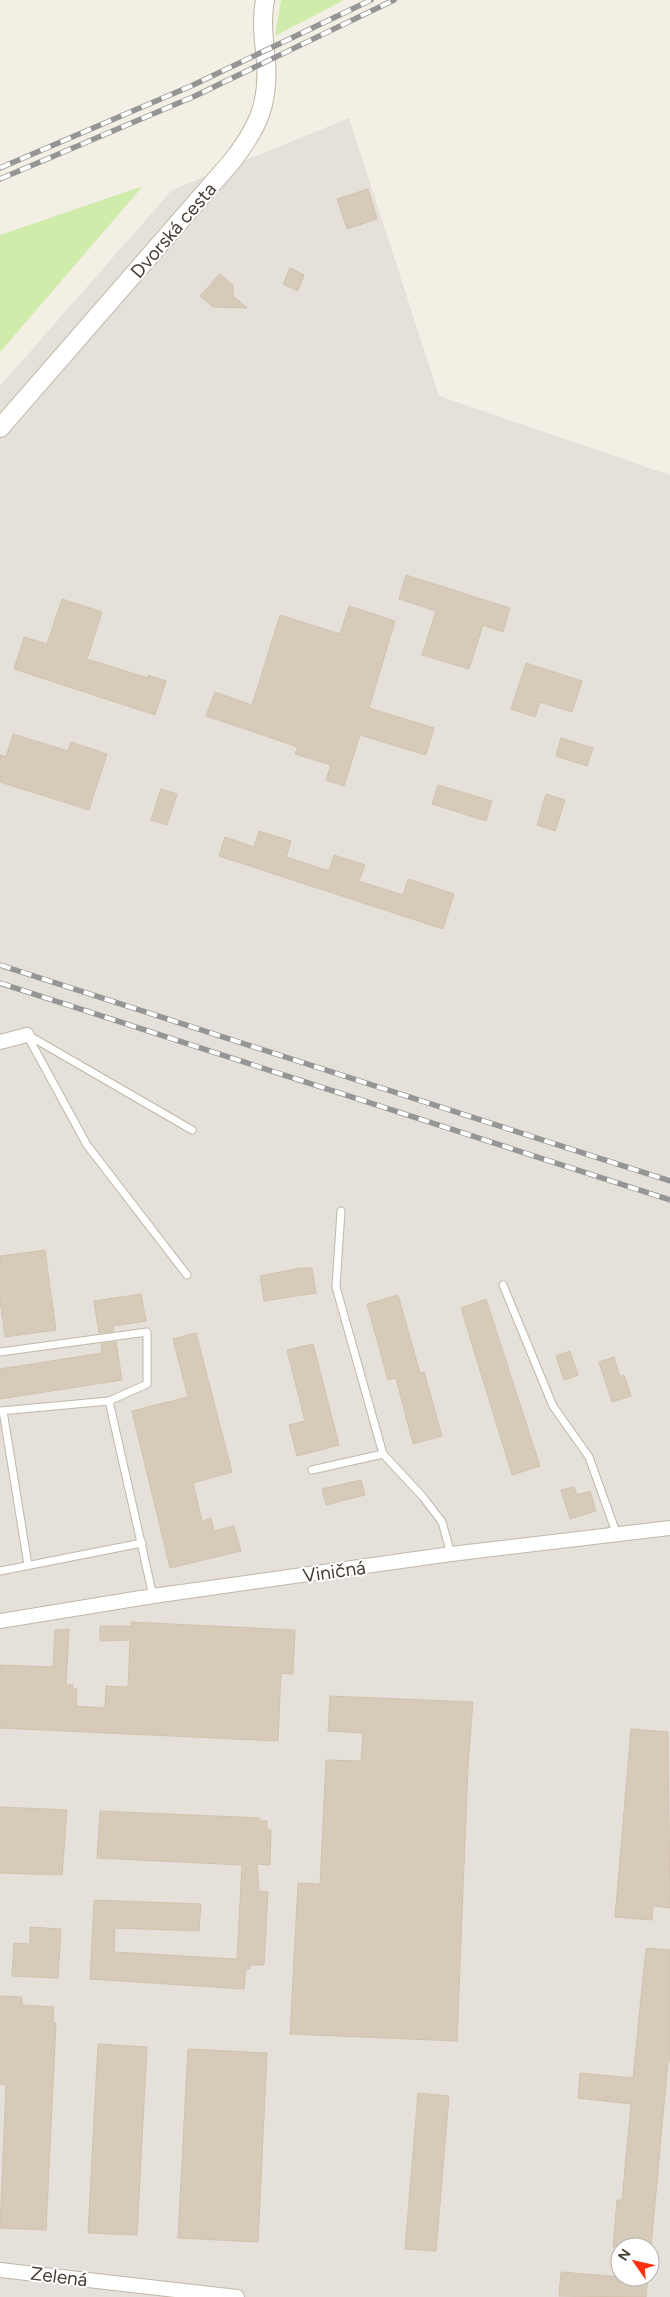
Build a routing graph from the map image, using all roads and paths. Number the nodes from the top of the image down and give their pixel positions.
1 (265, 0) edge
2 (0, 428) edge
3 (28, 1035) junction
4 (0, 1042) edge
5 (192, 1130) dead end
6 (341, 1211) dead end
7 (187, 1275) dead end
8 (503, 1285) dead end
9 (0, 1352) edge
10 (109, 1401) junction
11 (2, 1411) edge
12 (383, 1454) junction
13 (312, 1470) dead end
14 (670, 1528) edge
15 (617, 1535) junction
16 (142, 1543) junction
17 (451, 1554) junction
18 (28, 1565) junction
19 (0, 1571) edge
20 (154, 1596) junction
21 (0, 1621) edge
22 (0, 2270) edge
23 (237, 2297) edge

1 - 2 street, Dvorská cesta
3 - 4 street
3 - 5 lane
3 - 7 lane
6 - 12 lane
8 - 15 lane
9 - 10 lane
10 - 11 lane
10 - 16 lane
11 - 18 lane
12 - 13 lane
12 - 17 lane
14 - 15 street, Viničná
15 - 17 street, Viničná
16 - 18 lane
16 - 20 lane
17 - 20 street, Viničná
18 - 19 lane
20 - 21 street, Viničná
22 - 23 street, Zelená

